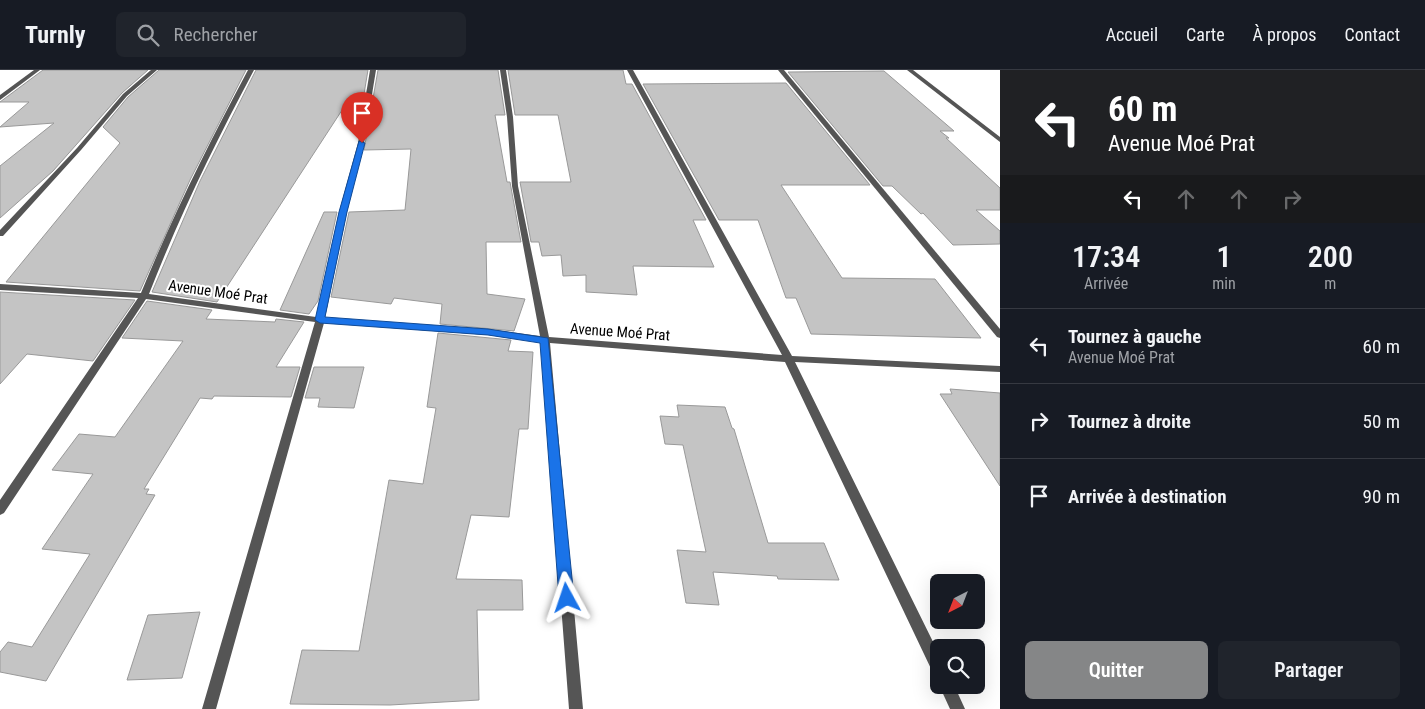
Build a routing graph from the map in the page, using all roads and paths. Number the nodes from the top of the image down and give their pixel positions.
1 (37, 70) edge
2 (154, 70) edge
3 (251, 70) edge
4 (373, 70) edge
5 (503, 70) edge
6 (630, 70) edge
7 (781, 70) edge
8 (910, 70) edge
9 (0, 98) edge
10 (1000, 140) edge
11 (0, 234) edge
12 (0, 287) edge
13 (144, 296) junction
14 (320, 320) junction
15 (1000, 335) edge
16 (545, 340) junction
17 (789, 359) junction
18 (1000, 369) edge
19 (0, 510) edge
20 (930, 651) edge
21 (950, 694) edge
22 (209, 709) edge
23 (576, 709) edge
24 (958, 709) edge

1 - 9 street
2 - 11 street
3 - 13 street
4 - 14 street
5 - 16 street
6 - 17 street
7 - 15 street
8 - 10 street
12 - 13 street, Avenue Moé Prat
13 - 14 street, Avenue Moé Prat
13 - 19 street
14 - 16 street, Avenue Moé Prat
14 - 22 street
16 - 17 street, Avenue Moé Prat
16 - 23 street
17 - 18 street, Avenue Moé Prat
17 - 20 street
21 - 24 street

